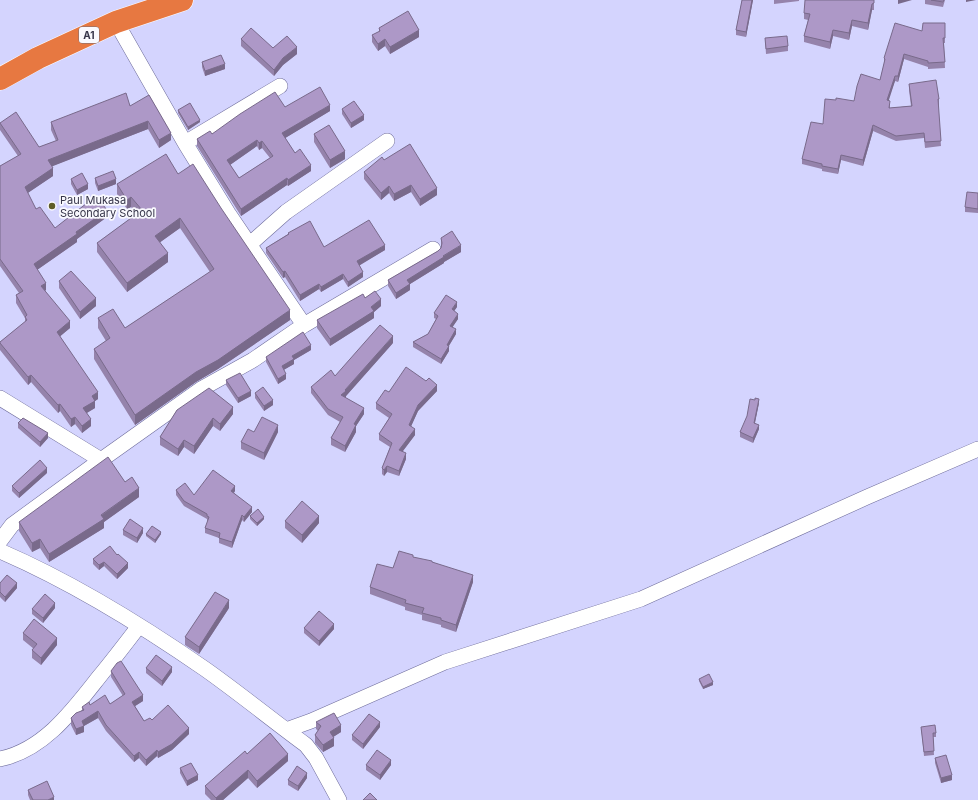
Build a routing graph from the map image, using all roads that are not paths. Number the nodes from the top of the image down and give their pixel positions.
1 (182, 0) edge
2 (116, 22) junction
3 (0, 79) edge
4 (280, 86) dead end
5 (387, 141) dead end
6 (185, 143) junction
7 (250, 244) junction
8 (433, 249) dead end
9 (304, 325) junction
10 (0, 398) edge
11 (978, 449) edge
12 (101, 460) junction
13 (0, 541) edge
14 (0, 551) edge
15 (140, 626) junction
16 (286, 730) junction
17 (0, 759) edge
18 (339, 800) edge

1 - 2 highway, A1
2 - 3 highway, A1
2 - 6 street
4 - 6 street
5 - 7 street
6 - 7 street
7 - 9 street
8 - 9 street
9 - 12 street
10 - 12 street
11 - 16 street
12 - 13 street
14 - 15 street
15 - 16 street
15 - 17 street
16 - 18 street

